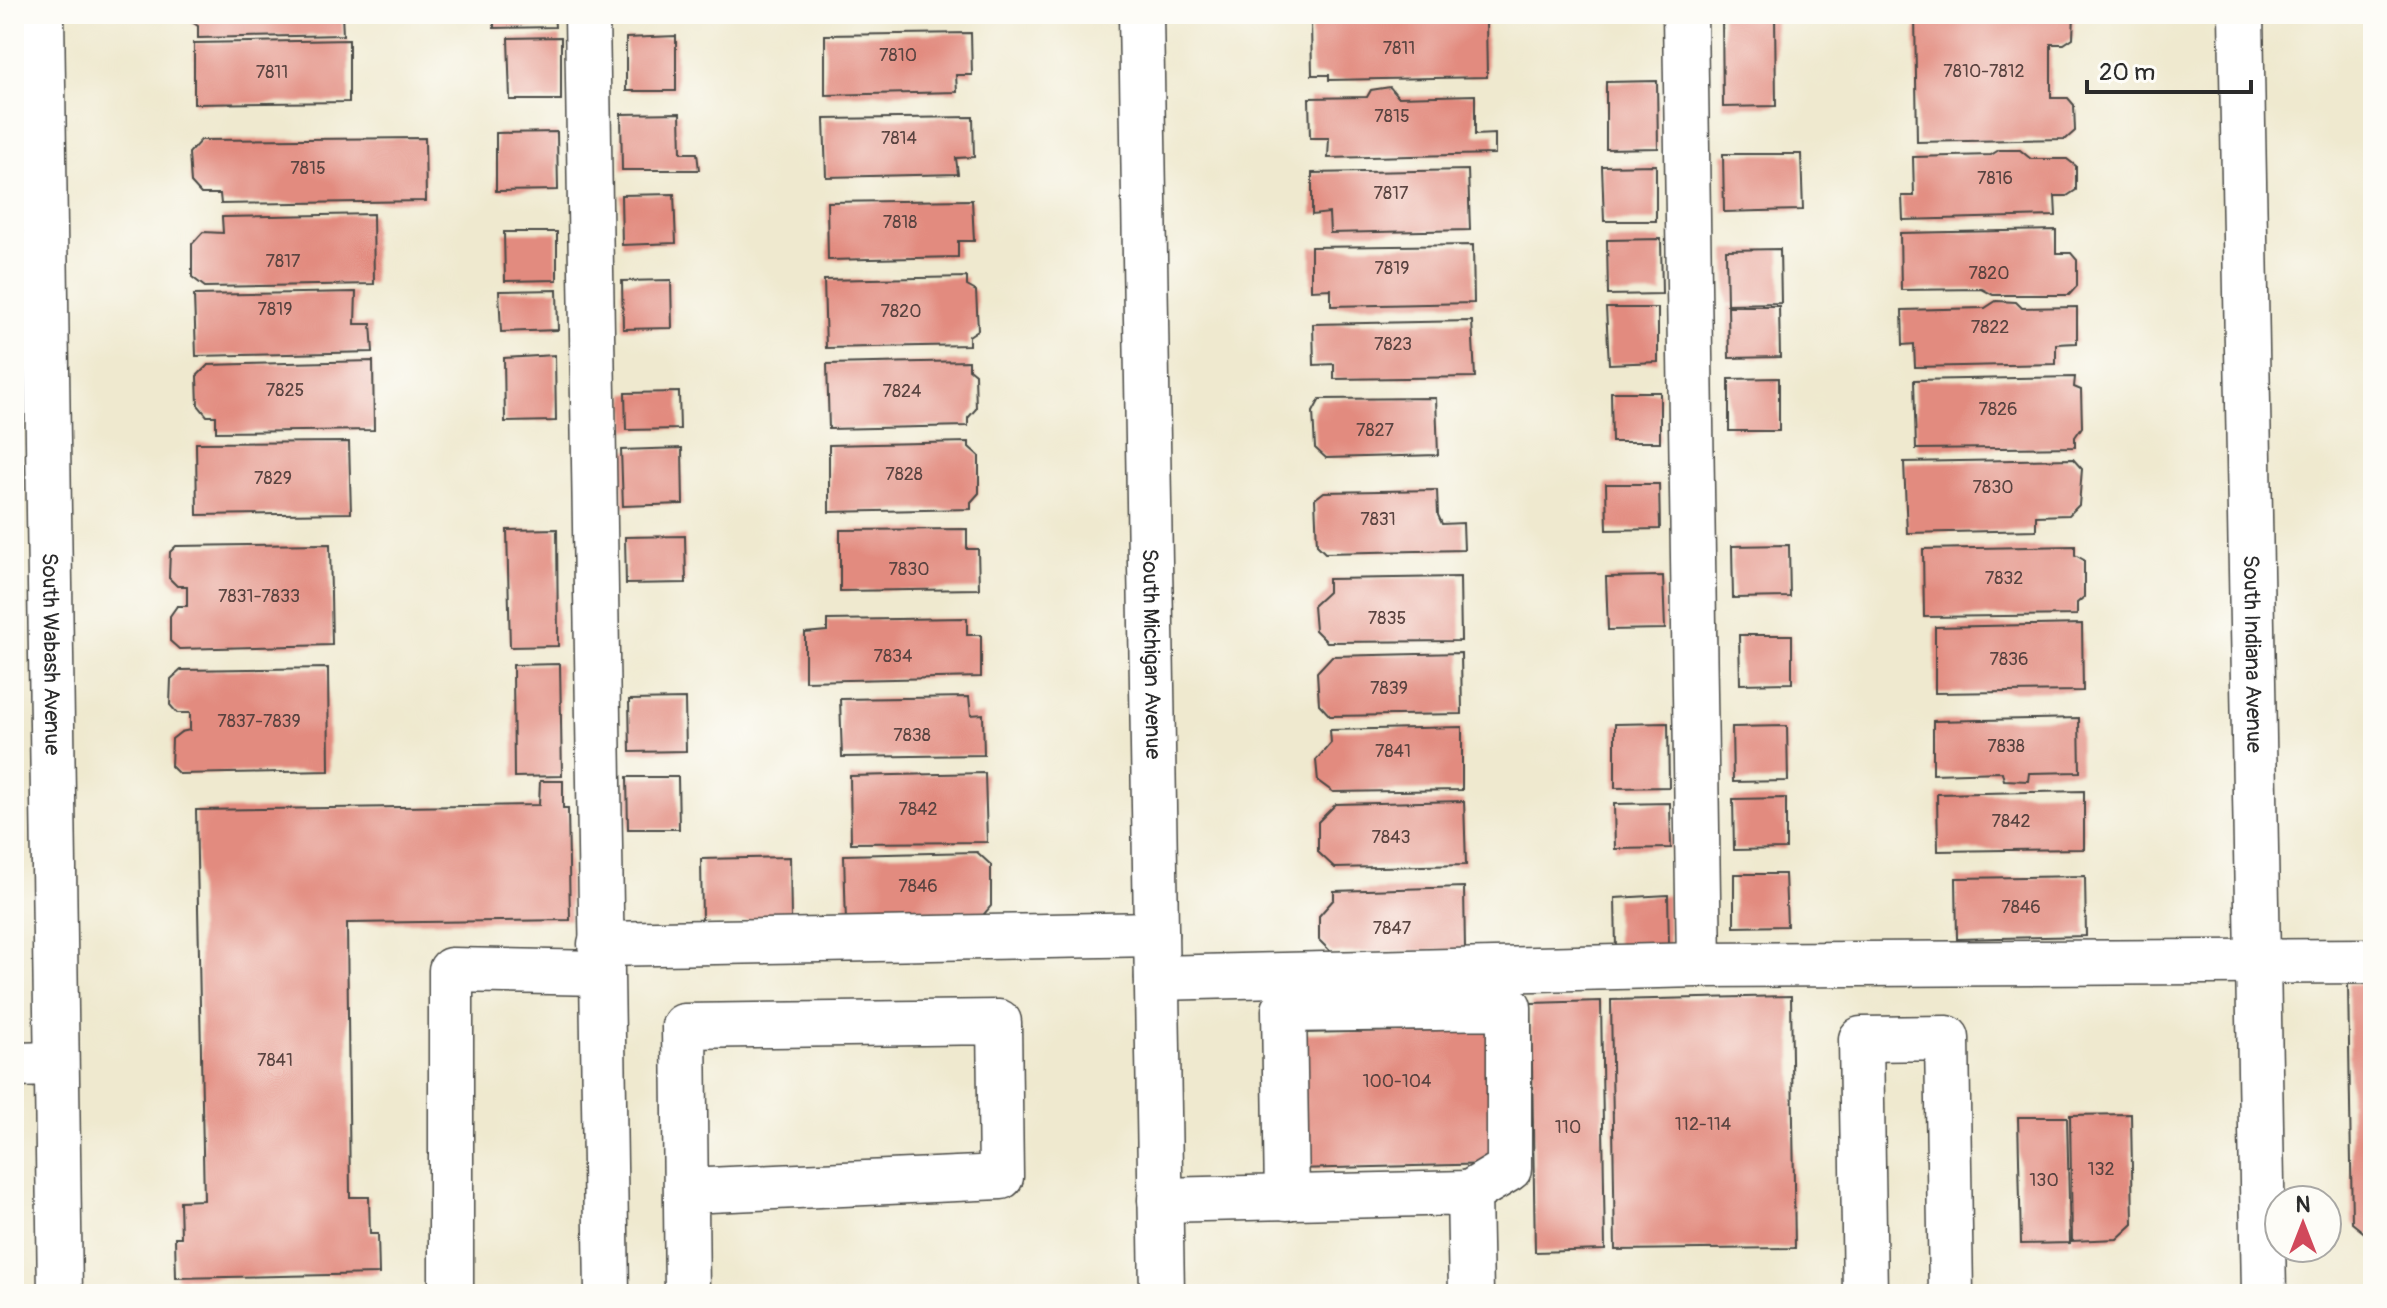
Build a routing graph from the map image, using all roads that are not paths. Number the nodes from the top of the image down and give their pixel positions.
1 (42, 14) edge
2 (587, 14) edge
3 (1141, 14) edge
4 (1685, 14) edge
5 (2241, 14) edge
6 (1156, 934) junction
7 (601, 958) junction
8 (2373, 961) edge
9 (2258, 962) junction
10 (1699, 965) junction
11 (1157, 978) junction
12 (1508, 988) junction
13 (1284, 992) junction
14 (35, 1064) edge
15 (686, 1191) junction
16 (1469, 1193) junction
17 (1287, 1198) junction
18 (1160, 1200) junction
19 (60, 1294) edge
20 (451, 1294) edge
21 (607, 1294) edge
22 (687, 1294) edge
23 (1162, 1294) edge
24 (1471, 1294) edge
25 (1865, 1294) edge
26 (1951, 1294) edge
27 (2264, 1294) edge

1 - 14 street, South Wabash Avenue
2 - 7 street
3 - 6 street, South Michigan Avenue
4 - 10 street
5 - 9 street, South Indiana Avenue
6 - 7 street
6 - 11 street, South Michigan Avenue
7 - 20 street
7 - 21 street
8 - 9 street
9 - 10 street
9 - 27 street, South Indiana Avenue
10 - 12 street
11 - 13 street
11 - 18 street, South Michigan Avenue
12 - 13 street
12 - 16 street
13 - 17 street
14 - 19 street, South Wabash Avenue
15 - 15 street
15 - 22 street
16 - 17 street
16 - 24 street
17 - 18 street
18 - 23 street, South Michigan Avenue
25 - 26 street

